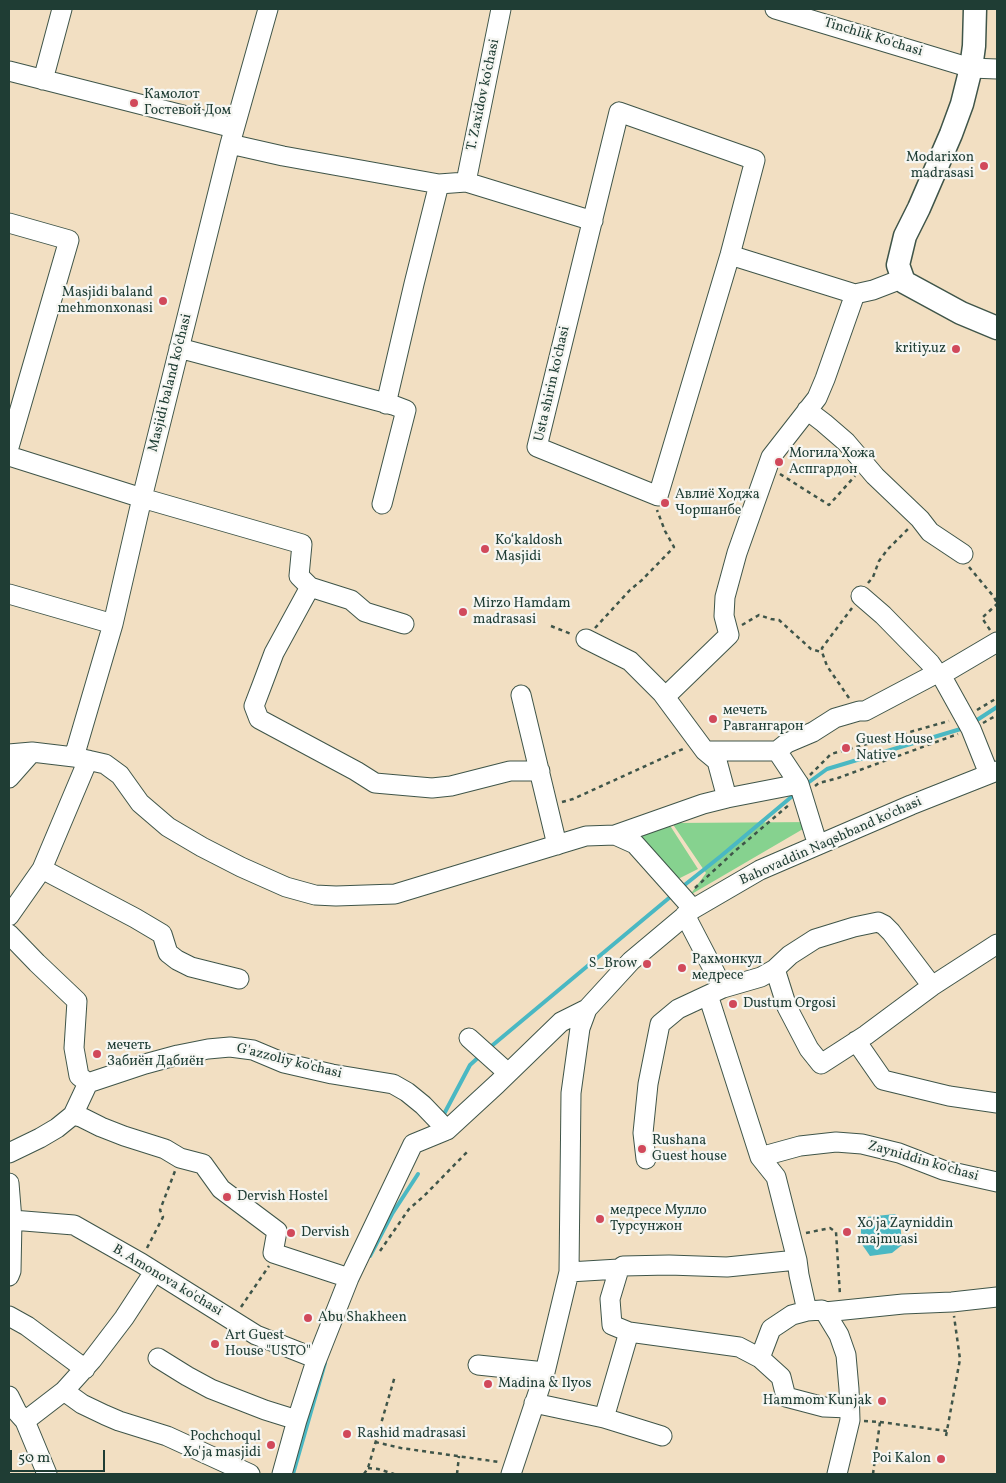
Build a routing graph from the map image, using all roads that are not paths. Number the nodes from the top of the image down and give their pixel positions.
1 (62, 9) edge
2 (268, 9) edge
3 (501, 9) edge
4 (776, 9) edge
5 (975, 9) edge
6 (795, 12) edge
7 (971, 68) junction
8 (997, 69) edge
9 (9, 71) edge
10 (43, 80) junction
11 (232, 136) junction
12 (466, 182) junction
13 (439, 184) junction
14 (593, 221) junction
15 (9, 222) edge
16 (730, 256) junction
17 (904, 282) junction
18 (855, 294) junction
19 (997, 328) edge
20 (179, 348) junction
21 (386, 404) junction
22 (807, 410) junction
23 (9, 447) edge
24 (9, 456) edge
25 (142, 498) junction
26 (382, 504) dead end
27 (964, 554) road end
28 (310, 587) junction
29 (9, 594) edge
30 (861, 596) dead end
31 (113, 624) junction
32 (404, 624) dead end
33 (995, 638) edge
34 (586, 639) road end
35 (939, 674) junction
36 (521, 695) dead end
37 (665, 697) junction
38 (701, 747) junction
39 (777, 751) junction
40 (32, 752) junction
41 (9, 754) edge
42 (81, 758) junction
43 (540, 771) junction
44 (993, 773) edge
45 (9, 778) edge
46 (801, 789) junction
47 (727, 798) junction
48 (616, 835) junction
49 (815, 836) dead end
50 (557, 845) junction
51 (42, 869) junction
52 (688, 908) junction
53 (9, 916) edge
54 (9, 934) edge
55 (997, 944) edge
56 (775, 969) junction
57 (239, 979) dead end
58 (932, 986) junction
59 (715, 991) junction
60 (587, 1009) junction
61 (856, 1040) junction
62 (479, 1047) dead end
63 (508, 1073) junction
64 (88, 1083) junction
65 (997, 1104) edge
66 (73, 1115) junction
67 (447, 1130) junction
68 (9, 1153) edge
69 (760, 1157) junction
70 (646, 1159) dead end
71 (997, 1182) edge
72 (9, 1183) edge
73 (12, 1220) junction
74 (797, 1260) junction
75 (147, 1268) junction
76 (619, 1269) junction
77 (568, 1272) junction
78 (9, 1276) edge
79 (349, 1278) junction
80 (997, 1297) edge
81 (824, 1311) junction
82 (9, 1316) edge
83 (628, 1332) junction
84 (158, 1358) dead end
85 (760, 1358) junction
86 (317, 1359) junction
87 (478, 1365) dead end
88 (85, 1369) junction
89 (545, 1372) junction
90 (64, 1391) junction
91 (534, 1403) junction
92 (15, 1412) edge
93 (849, 1414) junction
94 (604, 1418) junction
95 (297, 1420) junction
96 (662, 1436) dead end
97 (511, 1470) edge
98 (47, 1474) edge
99 (250, 1474) edge
100 (282, 1474) edge
101 (837, 1474) edge

1 - 10 street
2 - 11 street, Masjidi baland ko'chasi
3 - 12 street, T. Zaxidov ko'chasi
4 - 6 street, Tinchlik Ko'chasi
5 - 7 main road
6 - 7 street, Tinchlik Ko'chasi
7 - 8 street, Tinchlik Ko'chasi
7 - 17 main road
9 - 10 street
10 - 11 street
11 - 13 street
11 - 20 street, Masjidi baland ko'chasi
12 - 13 street
12 - 14 street
13 - 21 street
14 - 16 street, Usta shirin ko'chasi
14 - 16 street, Usta shirin ko'chasi
15 - 23 street
16 - 18 street
17 - 18 street
17 - 19 main road
18 - 22 street
20 - 21 street
20 - 25 street, Masjidi baland ko'chasi
21 - 26 street
22 - 27 street
22 - 37 street
24 - 25 street
25 - 28 street
25 - 31 street, Masjidi baland ko'chasi
28 - 32 street
28 - 43 street
29 - 31 street
30 - 35 street
31 - 42 street, Masjidi baland ko'chasi
33 - 35 street
34 - 37 street
35 - 39 street
35 - 44 street
36 - 43 street
37 - 38 street
38 - 39 street
38 - 47 street
39 - 46 street
40 - 41 street
40 - 42 street
40 - 45 street
42 - 50 street
42 - 51 street, Masjidi baland ko'chasi
43 - 50 street
44 - 52 street, Bahovaddin Naqshband ko'chasi
46 - 47 street
46 - 49 street
47 - 48 street
48 - 50 street
48 - 52 street
51 - 53 street, Masjidi baland ko'chasi
51 - 57 street
52 - 59 street
52 - 60 street, Bahovaddin Naqshband ko'chasi
54 - 64 street
55 - 58 street
56 - 58 street
56 - 59 street
56 - 61 street
58 - 61 street
59 - 69 street
59 - 70 street
60 - 63 street, Bahovaddin Naqshband ko'chasi
60 - 77 street, Bahovaddin Naqshband ko'chasi
61 - 65 street
62 - 63 street
63 - 67 street, Bahovaddin Naqshband ko'chasi
64 - 66 street
64 - 67 street, G'azzoliy ko'chasi
66 - 68 street
66 - 79 street
67 - 79 street, Bahovaddin Naqshband ko'chasi
69 - 71 street, Zayniddin ko'chasi
69 - 74 street
72 - 73 street
73 - 75 street, B. Amonova ko'chasi
73 - 78 street
74 - 76 street
74 - 81 street
75 - 86 street, B. Amonova ko'chasi
75 - 88 street
76 - 77 street
76 - 83 street
77 - 89 street, Bahovaddin Naqshband ko'chasi
79 - 86 street, Bahovaddin Naqshband ko'chasi
80 - 81 street
81 - 85 street
81 - 93 street
82 - 88 street
83 - 85 street
83 - 94 street
84 - 95 street
85 - 93 street
86 - 95 street, Bahovaddin Naqshband ko'chasi
87 - 89 street
88 - 90 street
89 - 91 street, Bahovaddin Naqshband ko'chasi
90 - 92 street
90 - 99 street
91 - 94 street
91 - 97 street, Bahovaddin Naqshband ko'chasi
92 - 98 street
93 - 101 street
94 - 96 street
95 - 100 street, Bahovaddin Naqshband ko'chasi

